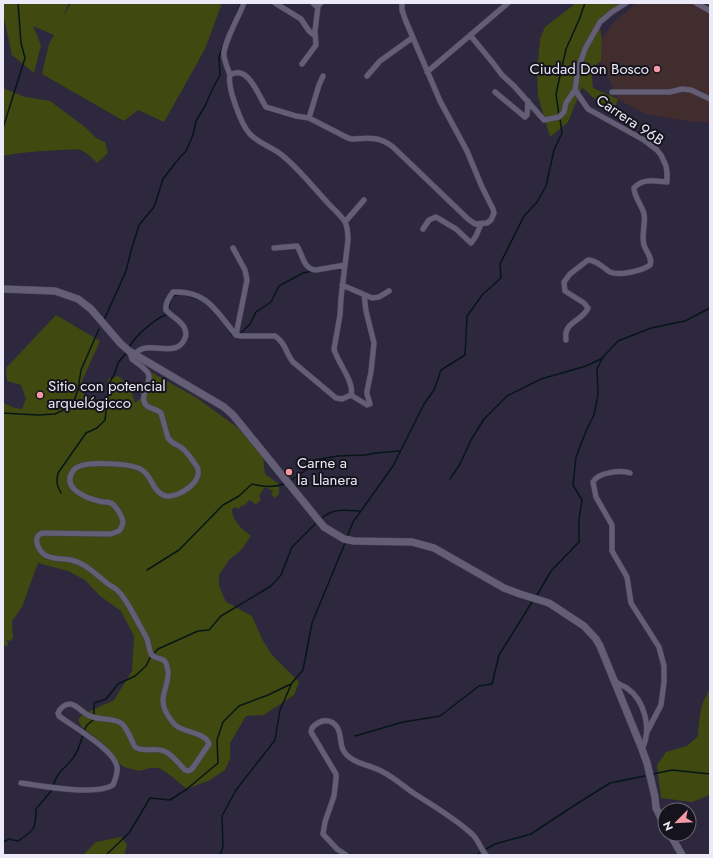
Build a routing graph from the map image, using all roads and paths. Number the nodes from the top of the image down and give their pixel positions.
1 (244, 3) edge
2 (275, 3) edge
3 (313, 3) edge
4 (402, 3) edge
5 (626, 3) edge
6 (696, 3) edge
7 (320, 4) edge
8 (506, 4) edge
9 (710, 11) edge
10 (315, 36) junction
11 (470, 36) junction
12 (412, 38) junction
13 (302, 64) dead end
14 (427, 72) junction
15 (230, 74) junction
16 (323, 76) dead end
17 (367, 76) dead end
18 (576, 90) junction
19 (495, 92) dead end
20 (612, 92) dead end
21 (710, 99) edge
22 (528, 101) junction
23 (309, 118) junction
24 (364, 200) dead end
25 (345, 222) junction
26 (481, 224) junction
27 (423, 229) dead end
28 (233, 248) dead end
29 (274, 248) dead end
30 (345, 265) junction
31 (342, 285) junction
32 (3, 289) edge
33 (389, 292) dead end
34 (364, 295) junction
35 (236, 335) junction
36 (566, 340) dead end
37 (132, 353) junction
38 (351, 395) junction
39 (630, 473) dead end
40 (616, 682) junction
41 (647, 732) junction
42 (642, 749) junction
43 (20, 783) dead end
44 (657, 810) edge
45 (675, 842) edge
46 (346, 855) edge
47 (486, 855) edge
48 (682, 855) edge

1 - 15 street
2 - 10 street
3 - 7 street
4 - 12 street
5 - 18 street
6 - 9 street
7 - 10 street
8 - 11 street
10 - 13 street
11 - 14 street
11 - 22 street
12 - 14 street
12 - 17 street
14 - 26 street
15 - 23 street
15 - 25 street
16 - 23 street
18 - 22 street
18 - 36 street, Carrera 96B
19 - 22 street
20 - 21 street
23 - 26 street
24 - 25 street
25 - 30 street
26 - 27 street
28 - 35 street
29 - 30 street
30 - 31 street
31 - 34 street
31 - 38 street
32 - 37 main road
33 - 34 street
34 - 38 street
35 - 37 street
35 - 38 street
37 - 40 main road
37 - 43 street
39 - 41 street
40 - 41 street
40 - 42 main road
41 - 42 street
42 - 44 main road
45 - 48 main road
46 - 47 street

